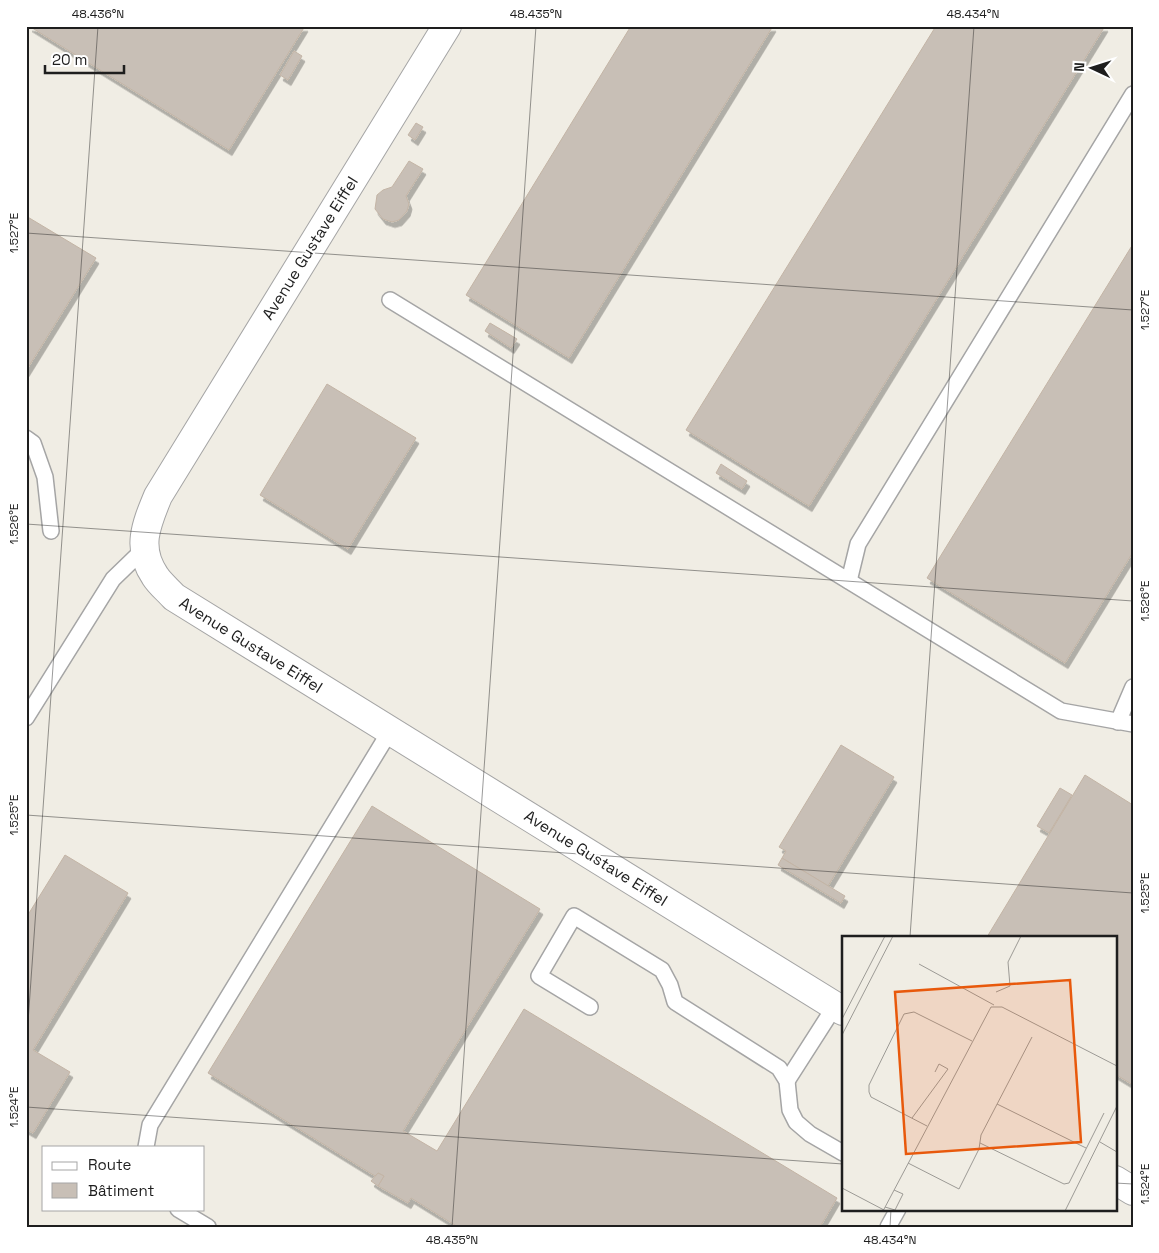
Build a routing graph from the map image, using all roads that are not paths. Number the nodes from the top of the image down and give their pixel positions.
1 (446, 26) edge
2 (1133, 94) edge
3 (390, 300) dead end
4 (26, 438) edge
5 (51, 531) dead end
6 (143, 550) junction
7 (849, 581) junction
8 (1133, 687) edge
9 (26, 718) edge
10 (1126, 723) edge
11 (390, 731) junction
12 (590, 1007) dead end
13 (839, 1009) edge
14 (787, 1081) junction
15 (146, 1146) edge
16 (842, 1152) edge
17 (1116, 1181) edge
18 (1133, 1191) edge
19 (180, 1210) edge
20 (897, 1210) edge
21 (208, 1227) edge
22 (888, 1227) edge

1 - 6 street, Avenue Gustave Eiffel
2 - 7 lane
3 - 7 lane
4 - 5 lane
6 - 9 lane
6 - 11 street, Avenue Gustave Eiffel
7 - 10 lane
8 - 10 lane
11 - 13 street, Avenue Gustave Eiffel
11 - 15 lane
12 - 14 lane
13 - 14 lane
14 - 16 lane
17 - 18 street
19 - 21 lane
20 - 22 lane

